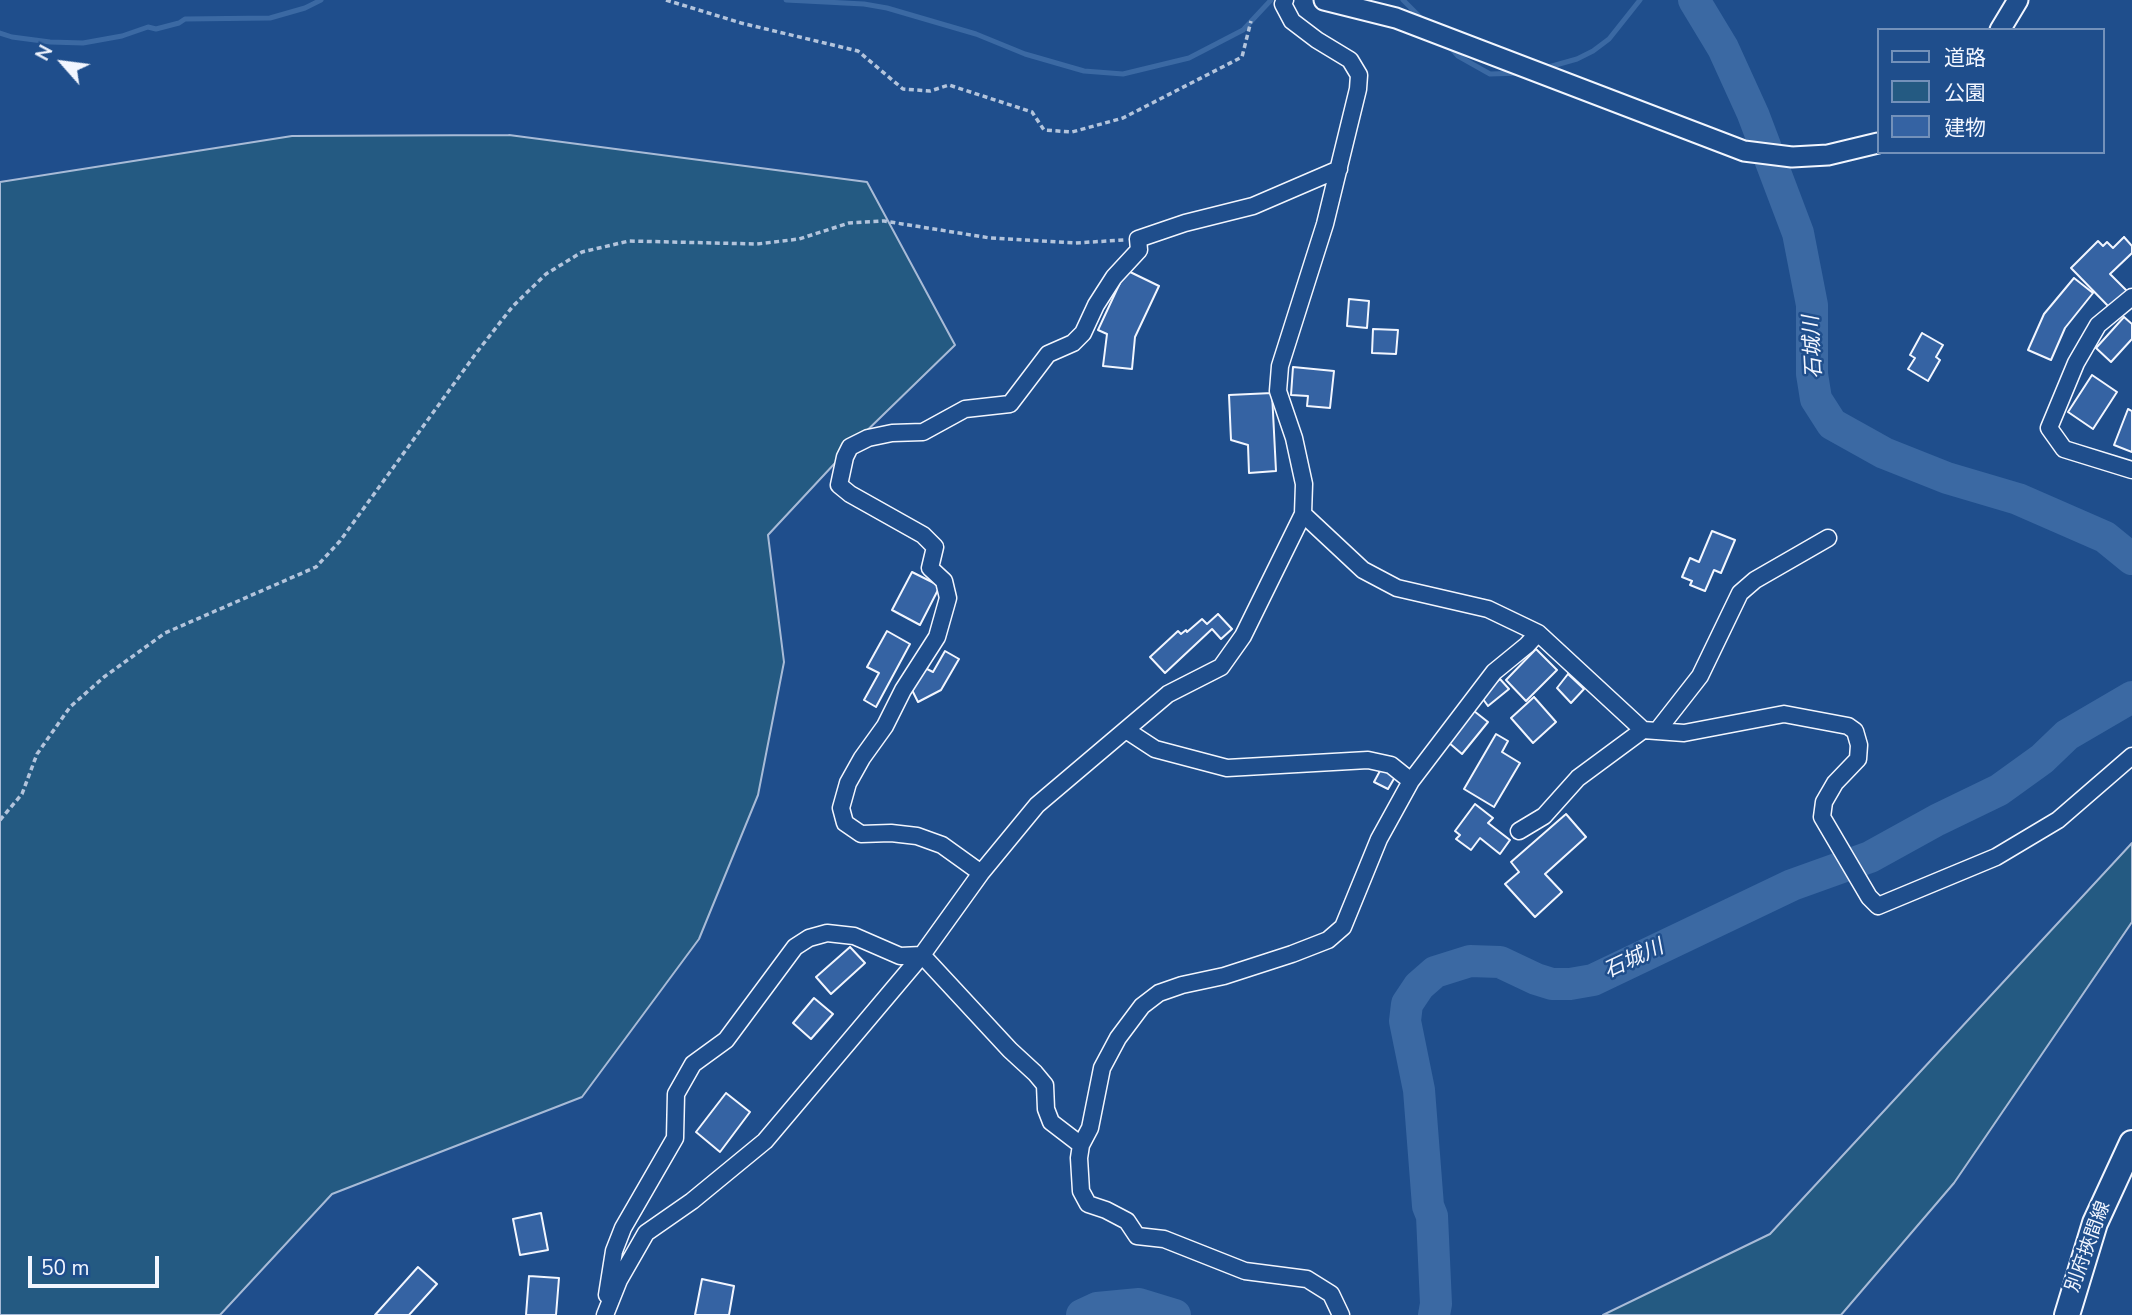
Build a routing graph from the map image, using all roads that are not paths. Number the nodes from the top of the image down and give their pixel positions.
1 (1285, 0) edge
2 (1324, 0) edge
3 (2018, 0) edge
4 (2001, 28) edge
5 (1876, 143) edge
6 (1339, 169) junction
7 (2132, 297) edge
8 (2132, 470) edge
9 (1303, 514) junction
10 (1828, 538) dead end
11 (1538, 633) junction
12 (1126, 730) junction
13 (1650, 731) junction
14 (2132, 756) edge
15 (1411, 780) junction
16 (1519, 831) dead end
17 (981, 873) junction
18 (922, 954) junction
19 (2132, 1143) edge
20 (1081, 1144) junction
21 (606, 1313) edge
22 (1342, 1315) edge
23 (2067, 1315) edge

1 - 6 street
2 - 5 street
3 - 4 street
6 - 9 street
6 - 17 street
7 - 8 street
9 - 11 street
9 - 12 street
10 - 13 street
11 - 13 street
11 - 15 street
12 - 15 street
12 - 17 street
13 - 14 street
13 - 16 street
15 - 20 street
17 - 18 street
18 - 20 street
18 - 21 street
18 - 21 street
19 - 23 main road, 別府挾間線
20 - 22 street

